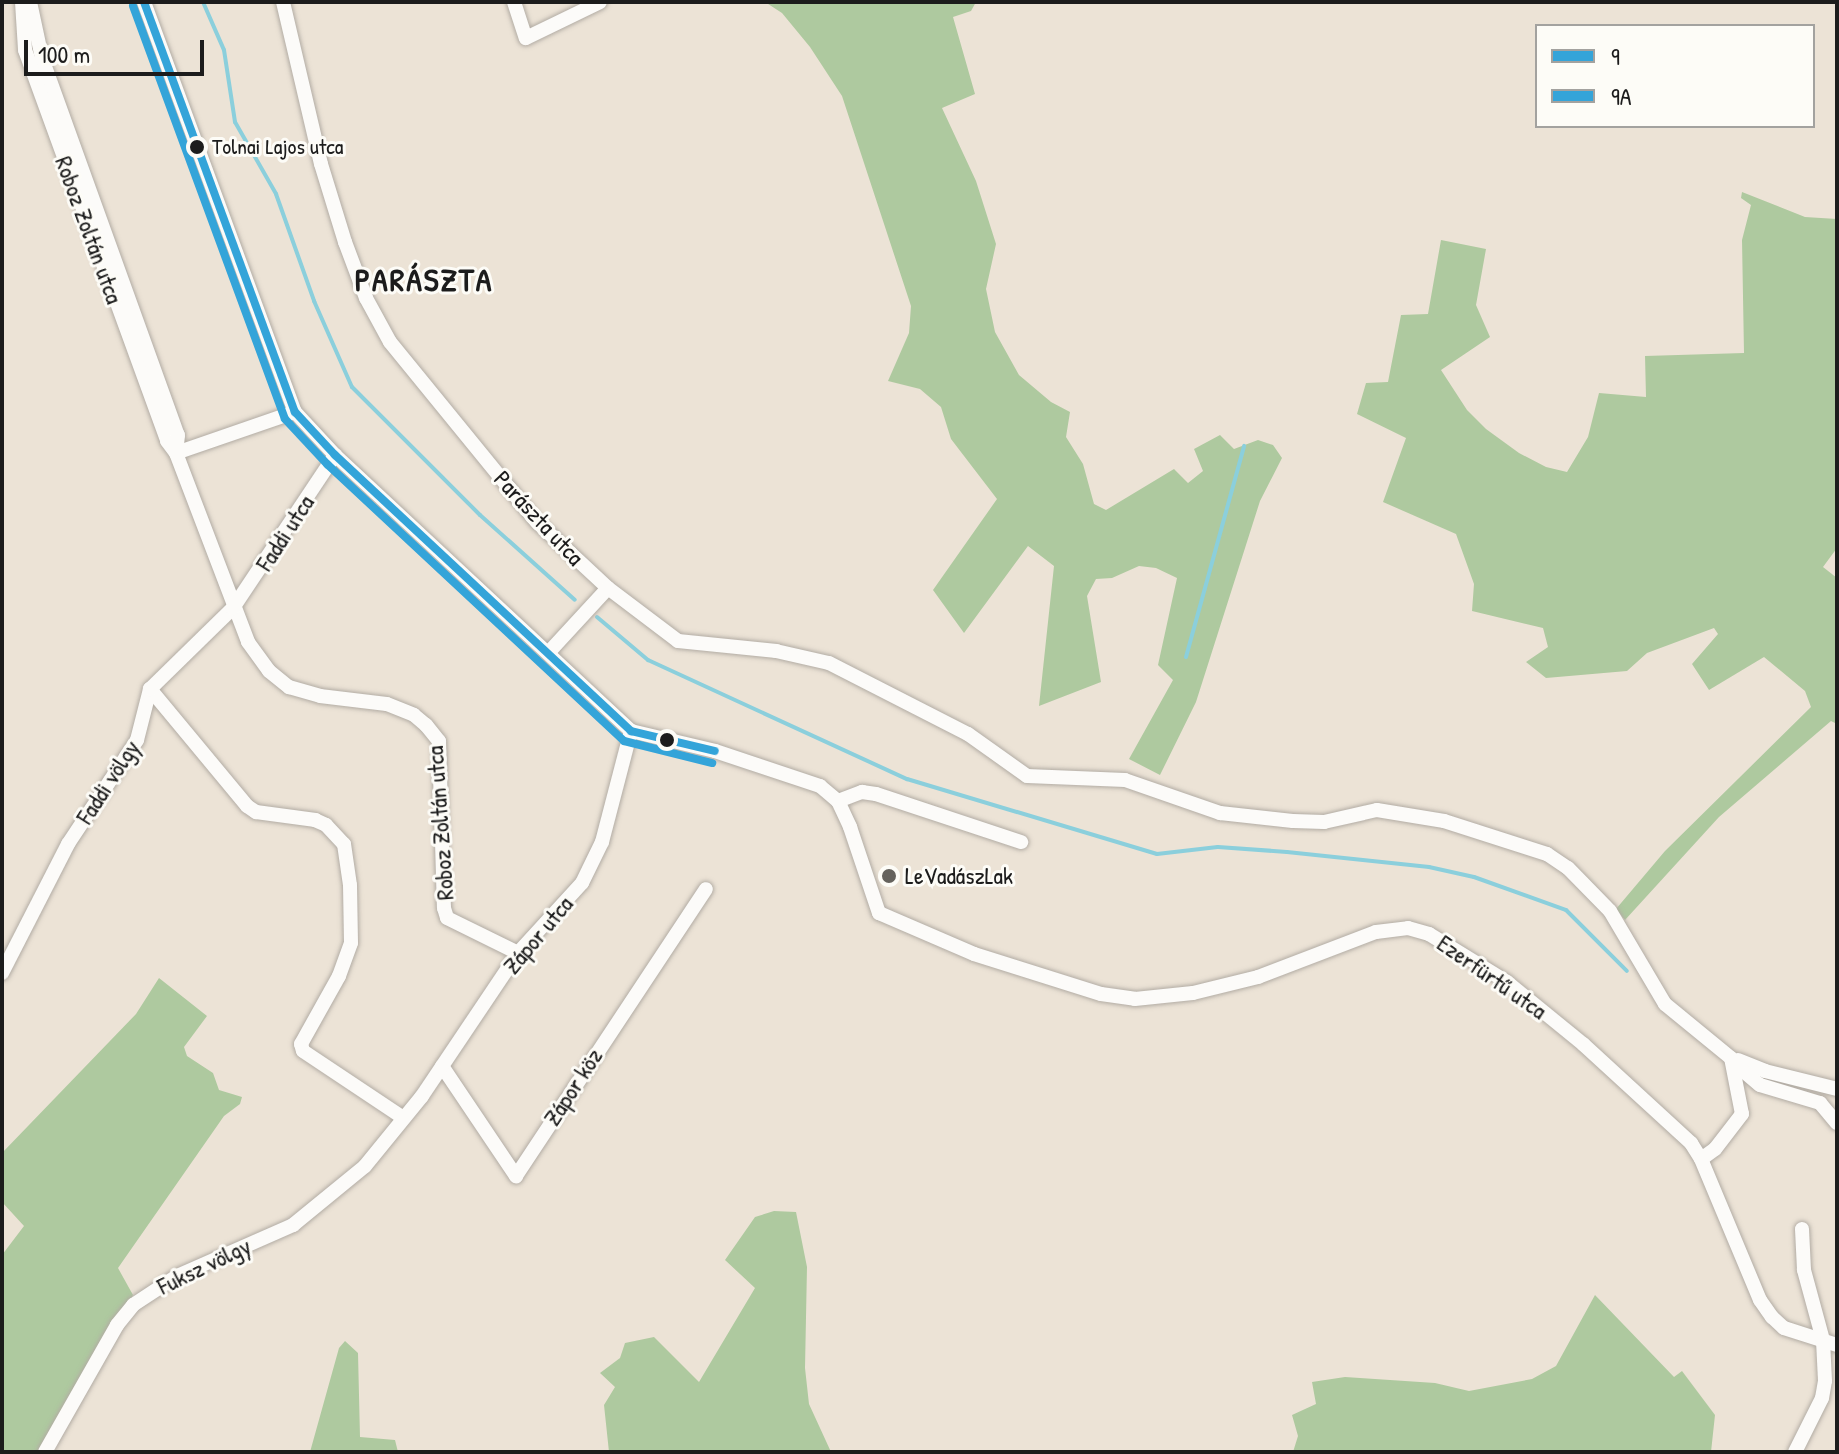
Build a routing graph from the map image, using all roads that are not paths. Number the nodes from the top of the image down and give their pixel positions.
1 (22, 2) edge
2 (30, 2) edge
3 (144, 2) edge
4 (283, 2) edge
5 (514, 2) edge
6 (600, 2) edge
7 (295, 412) junction
8 (176, 453) junction
9 (335, 455) junction
10 (608, 588) junction
11 (233, 608) junction
12 (549, 652) junction
13 (150, 689) junction
14 (631, 731) junction
15 (838, 801) junction
16 (1021, 842) dead end
17 (706, 889) dead end
18 (518, 953) junction
19 (2, 973) edge
20 (1731, 1058) junction
21 (442, 1066) junction
22 (1742, 1070) dead end
23 (1837, 1089) edge
24 (402, 1117) junction
25 (1837, 1123) edge
26 (1701, 1159) junction
27 (1802, 1229) dead end
28 (1830, 1343) edge
29 (45, 1452) edge
30 (1795, 1452) edge

1 - 8 street, Roboz Zoltán utca
2 - 8 street, Roboz Zoltán utca
3 - 7 street
4 - 10 street, Parászta utca
5 - 6 street
7 - 8 street
7 - 9 street
8 - 11 street, Roboz Zoltán utca
9 - 11 street, Faddi utca
9 - 12 street
10 - 12 street
10 - 20 street, Parászta utca
11 - 13 street
11 - 18 street, Roboz Zoltán utca
12 - 14 street
13 - 19 street, Faddi völgy
13 - 24 street
14 - 15 street
14 - 18 street, Zápor utca
15 - 16 street
15 - 26 street, Ezerfürtű utca
17 - 21 street, Zápor köz
18 - 21 street, Zápor utca
20 - 23 street
20 - 26 street
21 - 24 street, Zápor utca
22 - 25 street
24 - 29 street, Fuksz völgy
26 - 28 street, Ezerfürtű utca
27 - 28 street
28 - 30 street

